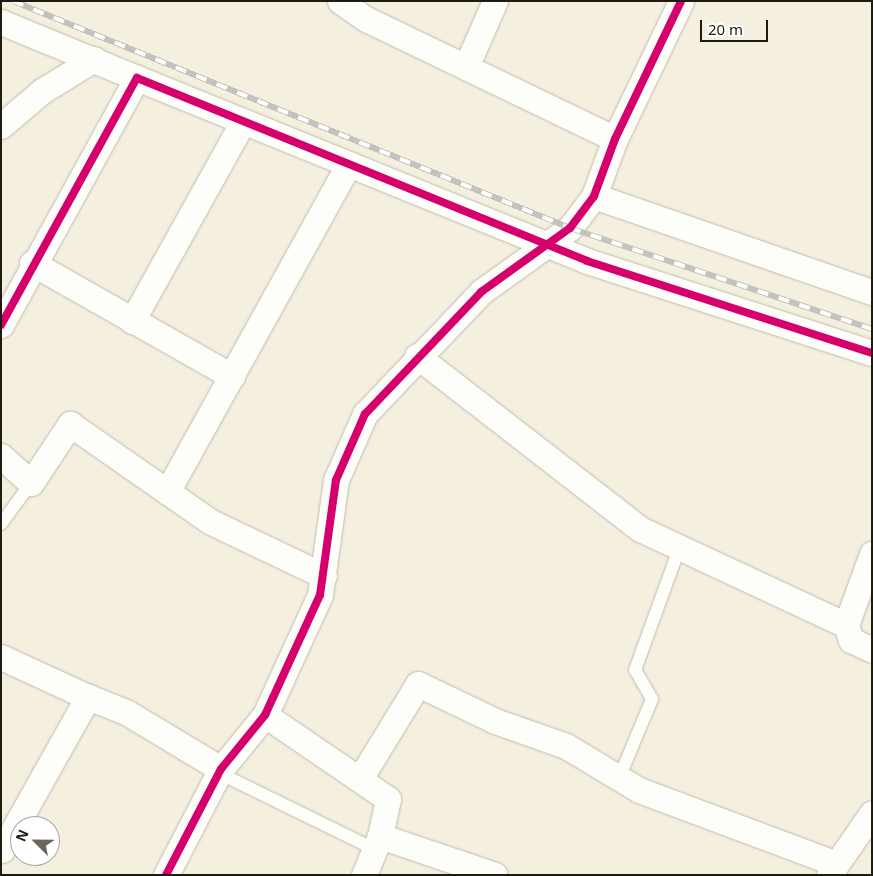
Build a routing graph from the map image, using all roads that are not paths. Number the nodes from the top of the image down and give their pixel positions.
1 (340, 1) edge
2 (495, 1) edge
3 (681, 1) edge
4 (370, 10) edge
5 (1, 22) edge
6 (94, 59) junction
7 (466, 67) junction
8 (137, 78) junction
9 (242, 123) junction
10 (1, 126) edge
11 (615, 139) junction
12 (348, 164) junction
13 (594, 196) junction
14 (550, 246) junction
15 (32, 263) junction
16 (872, 292) edge
17 (132, 321) junction
18 (1, 325) edge
19 (872, 353) edge
20 (417, 356) junction
21 (232, 376) junction
22 (1, 456) edge
23 (31, 483) junction
24 (167, 492) junction
25 (1, 524) edge
26 (679, 549) junction
27 (872, 554) edge
28 (324, 576) junction
29 (846, 625) junction
30 (872, 650) edge
31 (1, 657) edge
32 (88, 697) junction
33 (265, 715) junction
34 (220, 771) junction
35 (361, 778) junction
36 (619, 778) junction
37 (872, 813) edge
38 (377, 842) junction
39 (2, 850) edge
40 (831, 869) edge
41 (166, 875) edge
42 (364, 875) edge
43 (495, 875) edge

1 - 4 street
2 - 7 street
3 - 11 street
4 - 7 street
5 - 6 street
6 - 8 street
6 - 10 street
7 - 11 street
8 - 9 street
8 - 15 street
9 - 12 street
9 - 17 street
11 - 13 street
12 - 14 street
12 - 21 street
13 - 14 street
13 - 16 street
14 - 19 street
14 - 20 street
15 - 17 street
15 - 18 street
17 - 21 street
20 - 26 street
20 - 28 street
21 - 24 street
22 - 23 street
23 - 24 street
23 - 25 lane
24 - 28 street
26 - 29 street
26 - 36 lane
27 - 29 street
28 - 33 street
29 - 30 street
31 - 32 street
32 - 34 street
32 - 39 street
33 - 34 street
33 - 35 street
34 - 38 lane
34 - 41 street
35 - 36 street
35 - 38 street
36 - 40 street
37 - 40 street
38 - 42 street
38 - 43 street

